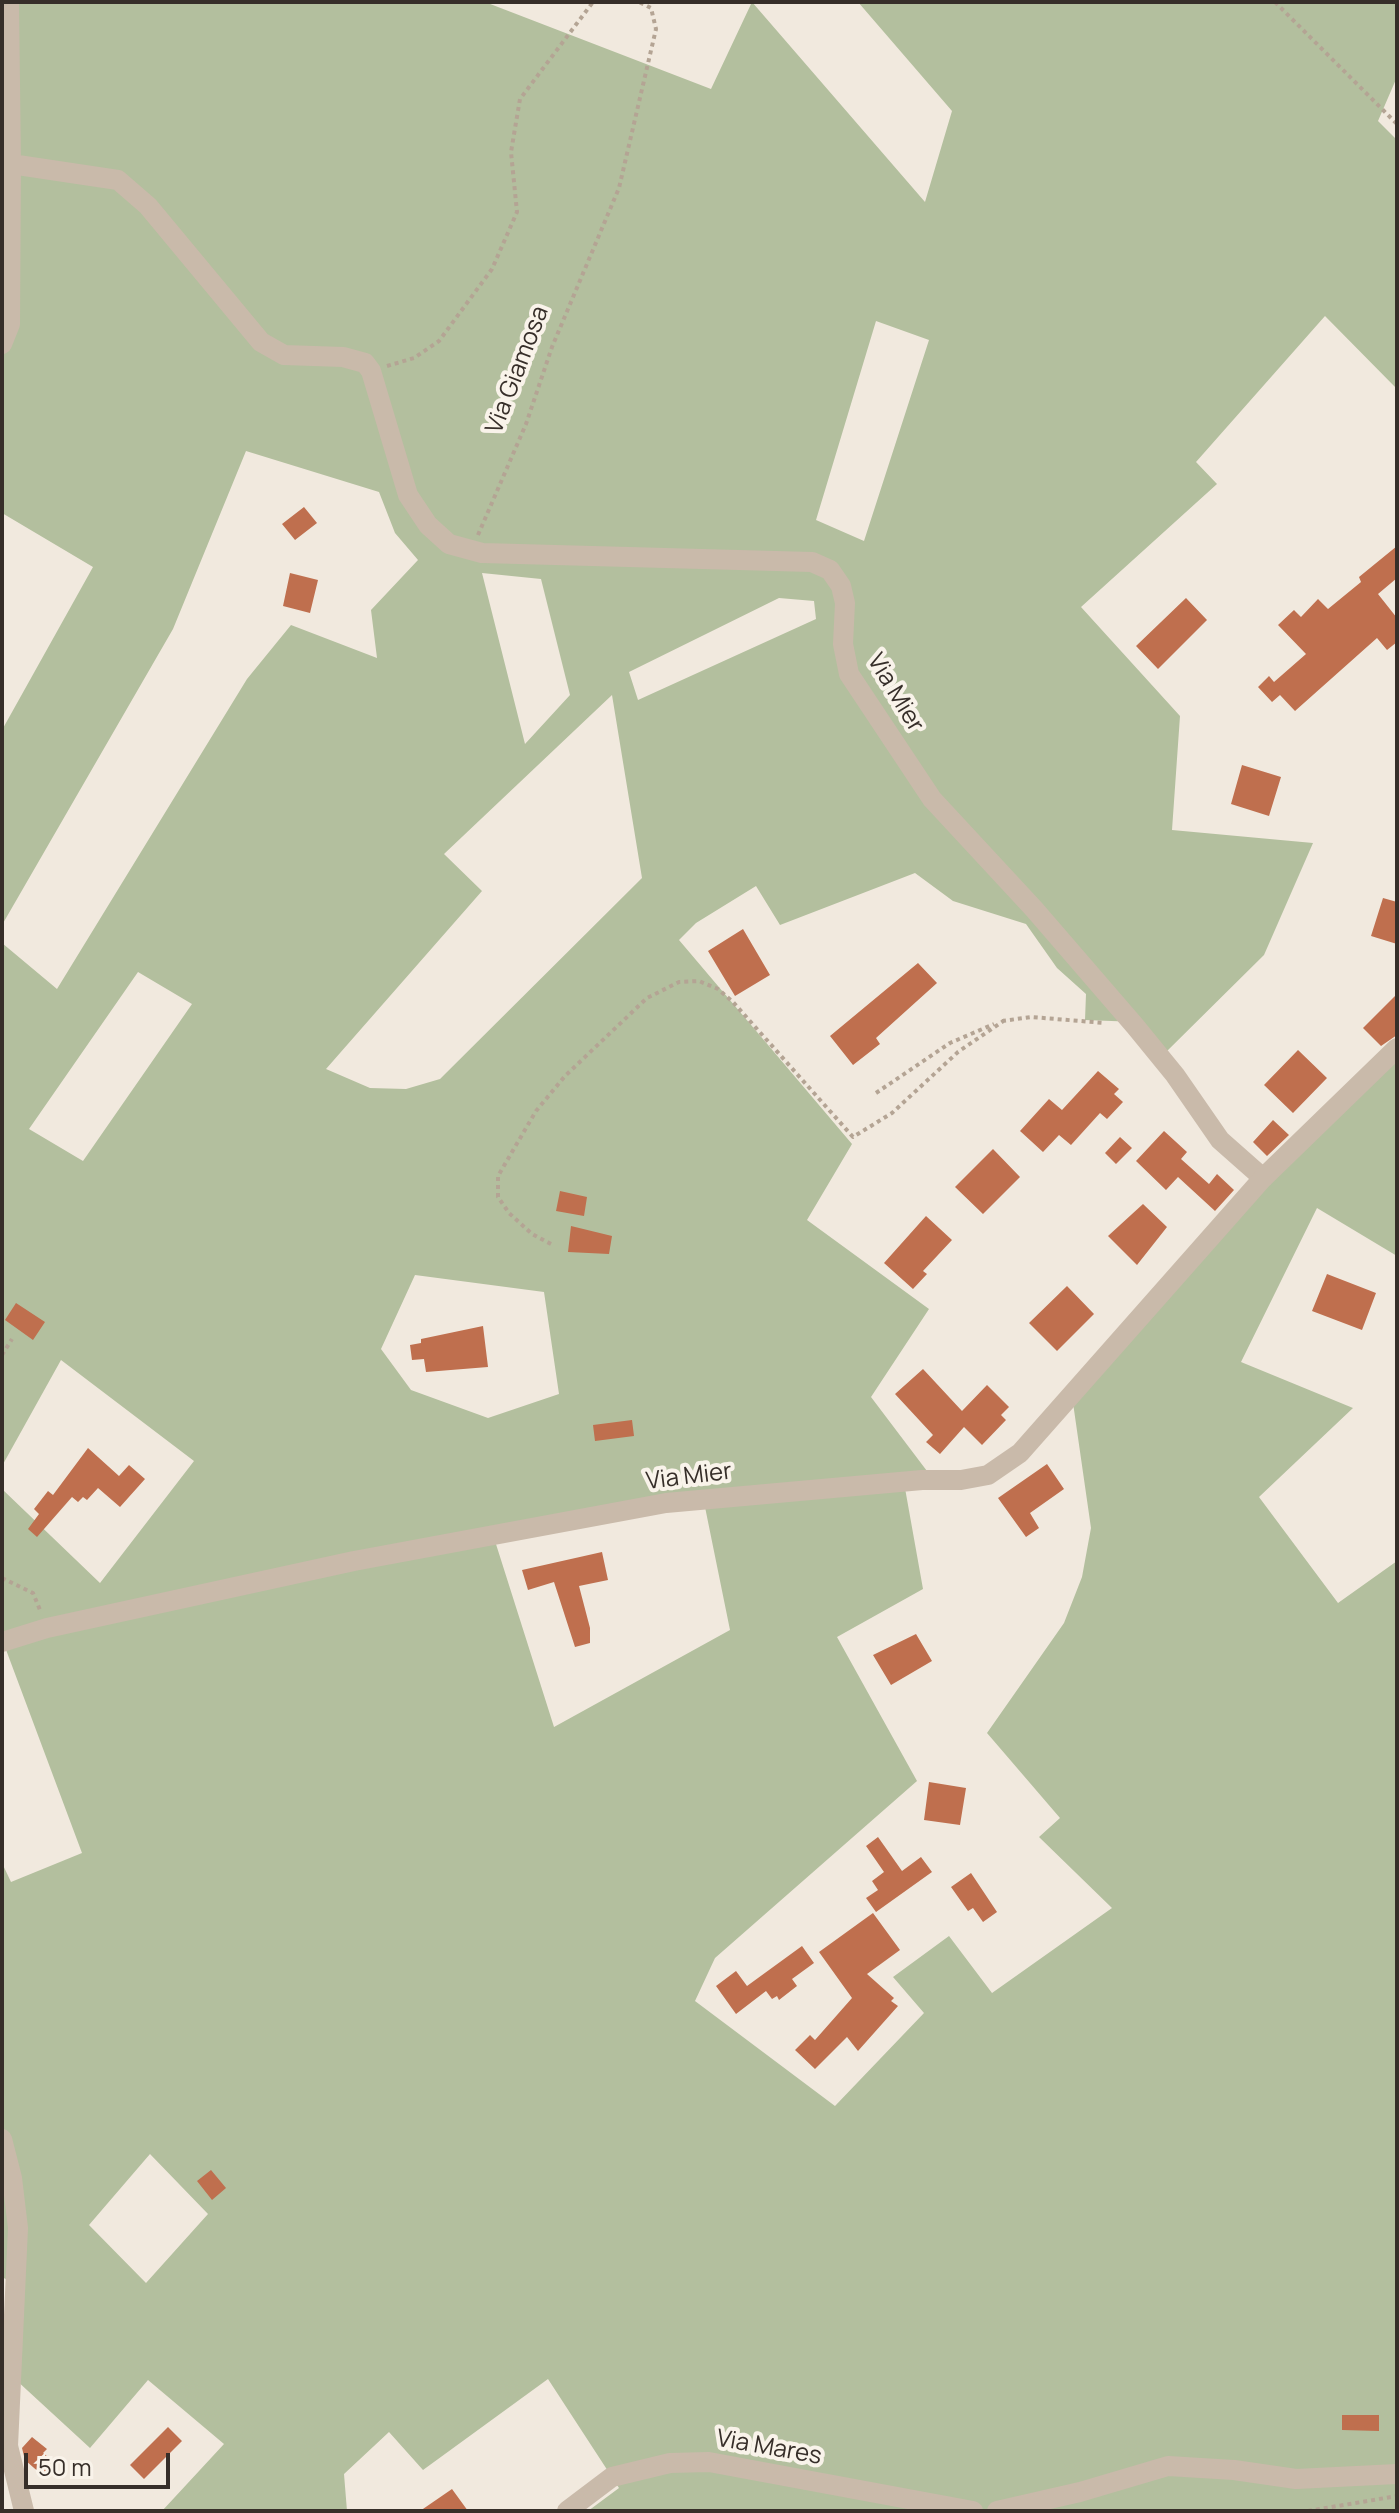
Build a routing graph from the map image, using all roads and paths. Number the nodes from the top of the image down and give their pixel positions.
1 (9, 2) edge
2 (593, 2) edge
3 (639, 2) edge
4 (1275, 2) edge
5 (1397, 124) edge
6 (11, 164) junction
7 (2, 344) edge
8 (371, 371) junction
9 (471, 552) junction
10 (1005, 1020) junction
11 (1135, 1026) junction
12 (1397, 1048) edge
13 (876, 1093) dead end
14 (1263, 1178) junction
15 (551, 1244) dead end
16 (12, 1339) dead end
17 (2, 1355) edge
18 (2, 1578) edge
19 (47, 1628) junction
20 (2, 1642) edge
21 (2, 2139) edge
22 (1397, 2474) edge
23 (1397, 2496) edge
24 (24, 2511) edge
25 (567, 2511) edge
26 (973, 2511) edge
27 (997, 2511) edge
28 (1308, 2511) edge

1 - 6 street
2 - 8 path
3 - 9 path, Via Giamosa
4 - 5 path
6 - 7 street
6 - 8 street
8 - 9 street
9 - 11 street, Via Mier
10 - 11 path
10 - 13 path
10 - 15 path
11 - 14 street, Via Mier
12 - 14 street, Via Mier
14 - 19 street, Via Mier
16 - 17 path
18 - 19 path
19 - 20 street, Via Mier
21 - 24 street
22 - 27 street
23 - 28 path
25 - 26 street, Via Mares

